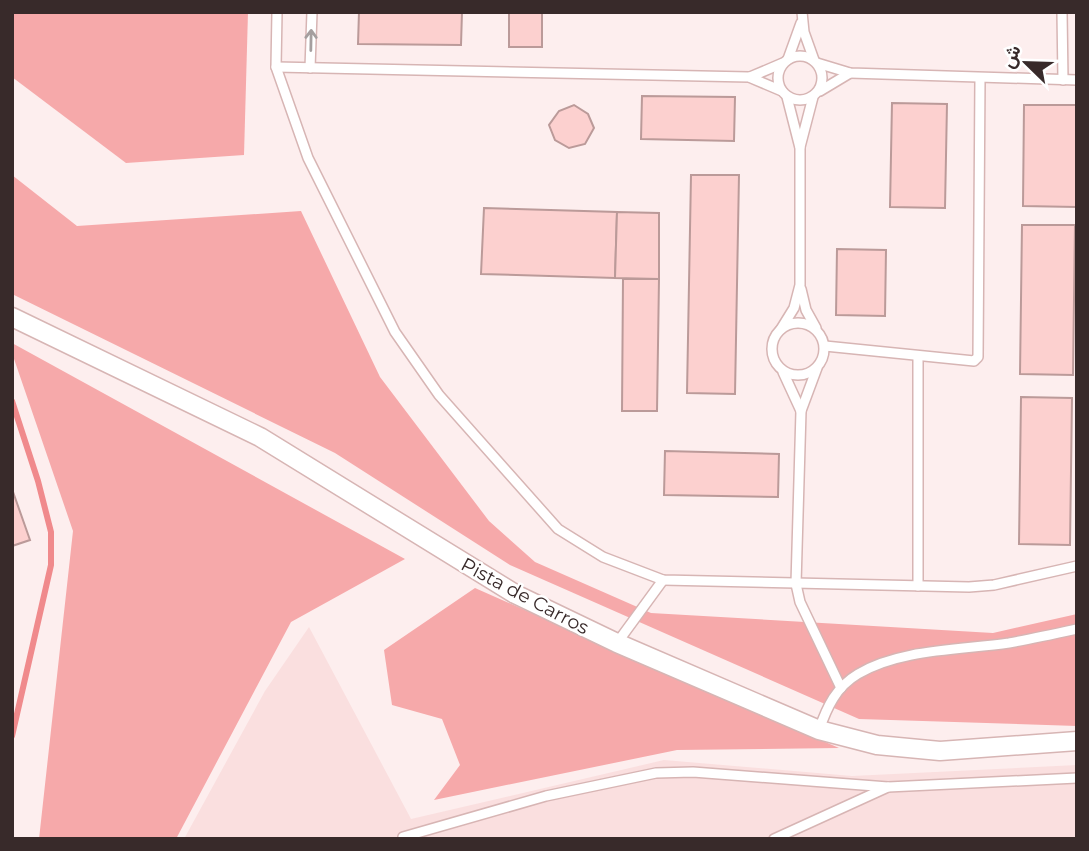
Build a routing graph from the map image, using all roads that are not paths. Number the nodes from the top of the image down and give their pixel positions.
1 (277, 12) edge
2 (312, 12) edge
3 (1062, 12) edge
4 (802, 15) edge
5 (786, 61) junction
6 (816, 61) junction
7 (276, 67) junction
8 (310, 68) junction
9 (850, 73) junction
10 (749, 77) junction
11 (980, 78) junction
12 (1063, 80) junction
13 (1077, 80) edge
14 (784, 94) junction
15 (816, 94) junction
16 (800, 148) junction
17 (800, 285) junction
18 (12, 317) edge
19 (781, 329) junction
20 (819, 332) junction
21 (825, 346) junction
22 (918, 356) junction
23 (817, 368) junction
24 (782, 370) junction
25 (802, 411) junction
26 (1077, 566) edge
27 (663, 580) junction
28 (796, 584) junction
29 (918, 586) junction
30 (1077, 629) edge
31 (617, 643) junction
32 (841, 688) junction
33 (820, 730) junction
34 (1077, 741) edge
35 (1077, 778) edge
36 (888, 787) junction
37 (403, 836) dead end
38 (774, 839) edge

1 - 7 lane
8 -> 2 lane
3 - 12 lane
4 - 5 lane
4 - 6 lane
5 - 6 lane
5 - 10 lane
5 - 14 lane
6 - 9 lane
6 - 15 lane
7 - 8 lane
7 - 27 lane
8 - 10 lane
9 - 11 lane
9 - 15 lane
10 - 14 lane
11 - 12 lane
11 - 22 lane
12 - 13 lane
14 - 15 lane
14 - 16 lane
15 - 16 lane
16 - 17 lane
17 - 19 lane
17 - 20 lane
18 - 31 street, Pista de Carros
19 - 20 lane
19 - 24 lane
20 - 21 lane
21 - 22 lane
21 - 23 lane
22 - 29 lane
23 - 24 lane
23 - 25 lane
24 - 25 lane
25 - 28 lane
26 - 29 lane
27 - 28 lane
27 - 31 lane
28 - 29 lane
28 - 32 lane
30 - 32 lane
31 - 33 street, Pista de Carros
32 - 33 lane
33 - 34 street, Pista de Carros
35 - 36 lane
36 - 37 lane
36 - 38 lane

